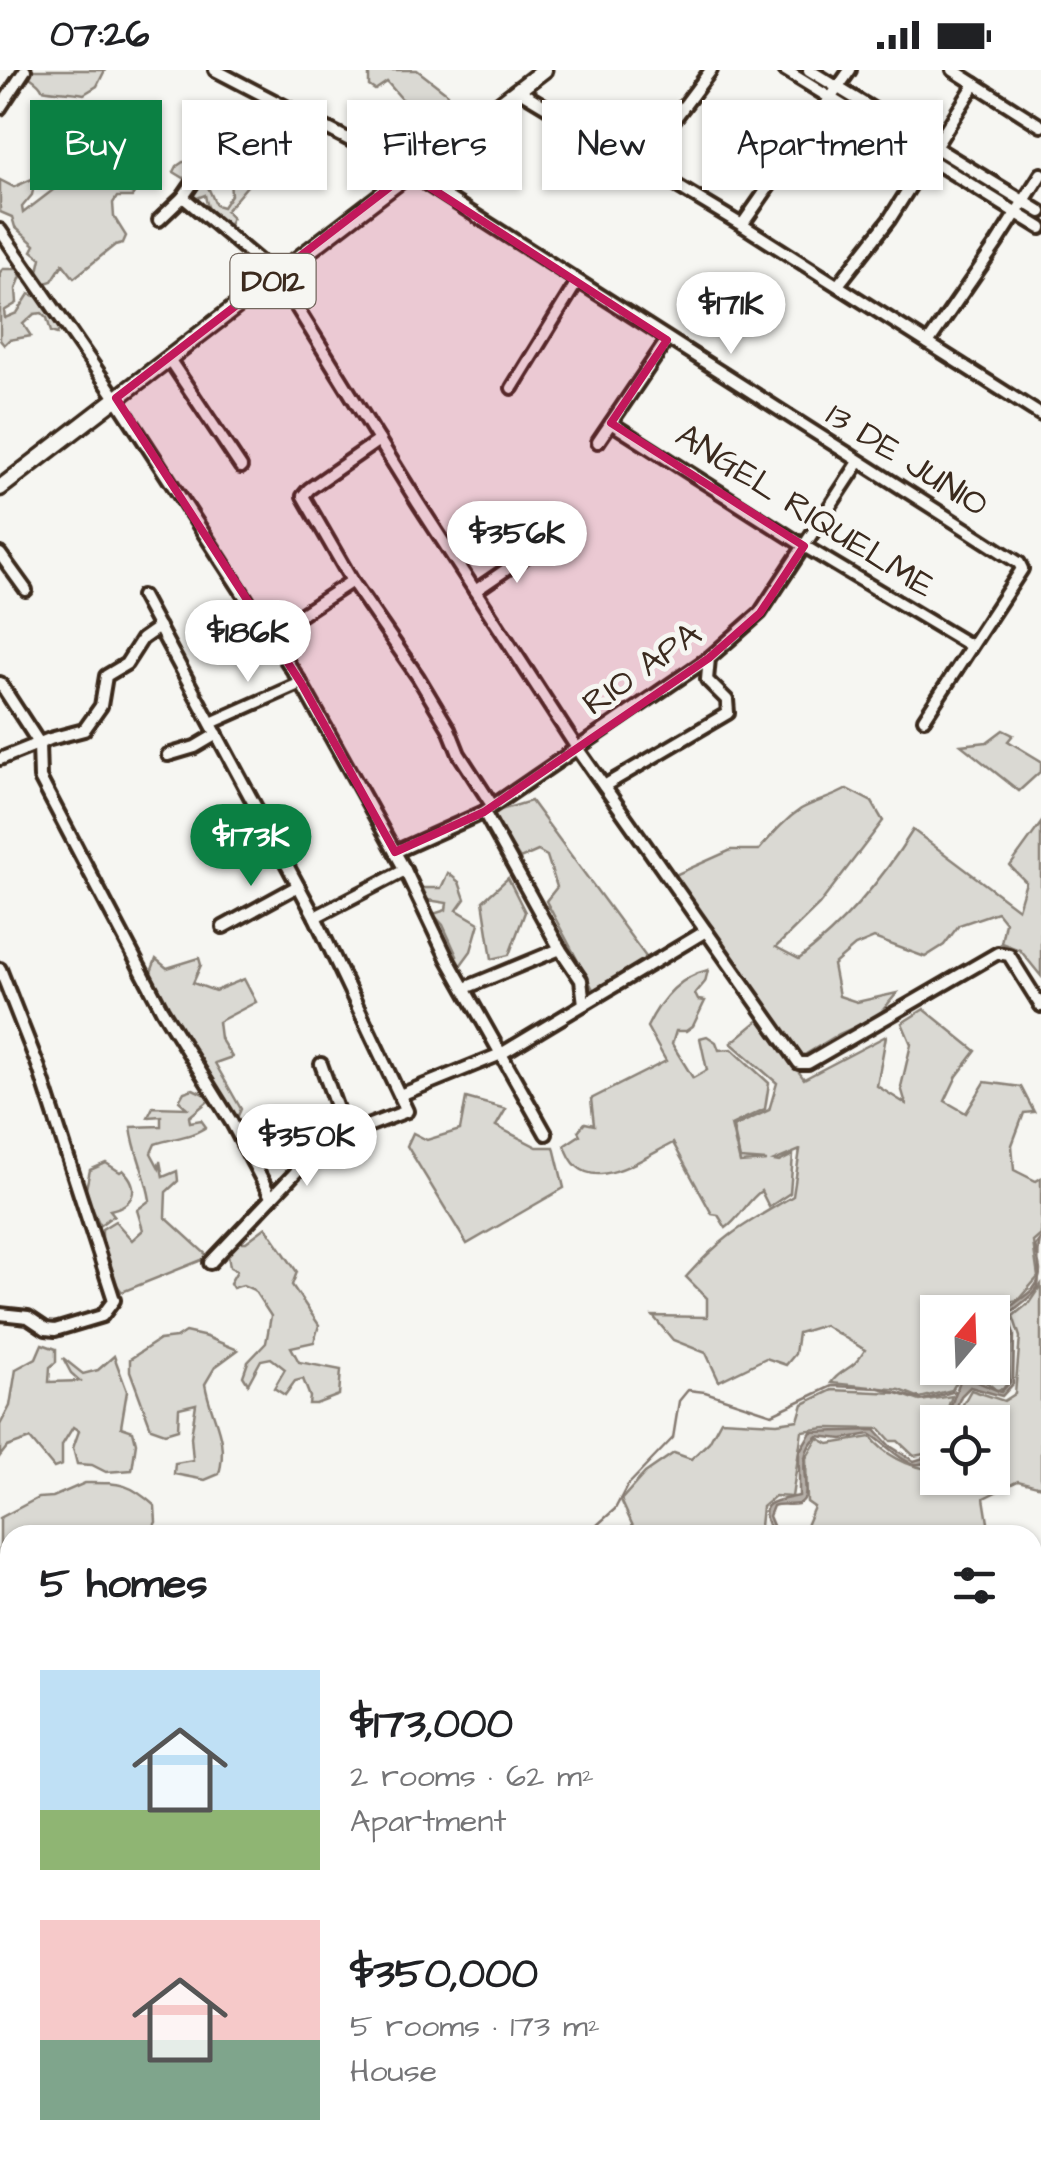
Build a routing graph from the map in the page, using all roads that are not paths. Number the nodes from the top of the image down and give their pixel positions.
1 (26, 70) edge
2 (214, 70) edge
3 (544, 70) edge
4 (712, 70) edge
5 (785, 70) edge
6 (809, 70) edge
7 (850, 70) edge
8 (952, 70) edge
9 (975, 84) junction
10 (838, 88) junction
11 (518, 90) junction
12 (830, 98) junction
13 (505, 100) edge
14 (833, 100) edge
15 (858, 100) edge
16 (542, 104) edge
17 (0, 108) edge
18 (682, 110) edge
19 (1041, 126) edge
20 (943, 134) edge
21 (347, 140) edge
22 (943, 152) edge
23 (943, 167) edge
24 (1041, 174) edge
25 (682, 189) edge
26 (188, 190) edge
27 (386, 190) edge
28 (436, 190) edge
29 (908, 190) edge
30 (183, 197) junction
31 (1024, 202) junction
32 (1041, 212) edge
33 (1017, 213) junction
34 (159, 220) dead end
35 (742, 225) junction
36 (1041, 228) edge
37 (0, 230) edge
38 (278, 277) junction
39 (578, 282) junction
40 (838, 285) junction
41 (666, 340) junction
42 (928, 343) junction
43 (169, 358) junction
44 (512, 388) dead end
45 (116, 398) junction
46 (1041, 415) edge
47 (611, 423) junction
48 (378, 440) junction
49 (598, 442) dead end
50 (859, 462) junction
51 (241, 467) dead end
52 (0, 488) edge
53 (804, 546) junction
54 (536, 548) dead end
55 (0, 554) edge
56 (352, 581) junction
57 (26, 590) dead end
58 (474, 591) junction
59 (142, 596) dead end
60 (159, 627) junction
61 (270, 634) junction
62 (970, 646) junction
63 (709, 658) junction
64 (0, 683) edge
65 (301, 683) junction
66 (924, 719) dead end
67 (214, 728) junction
68 (38, 744) junction
69 (577, 748) junction
70 (168, 755) dead end
71 (0, 759) edge
72 (604, 786) junction
73 (488, 808) junction
74 (395, 852) junction
75 (405, 870) junction
76 (298, 886) junction
77 (315, 917) junction
78 (223, 928) dead end
79 (706, 931) junction
80 (560, 949) junction
81 (0, 969) edge
82 (464, 988) junction
83 (584, 1004) junction
84 (1041, 1006) edge
85 (501, 1054) junction
86 (321, 1064) dead end
87 (400, 1096) junction
88 (346, 1134) junction
89 (546, 1134) dead end
90 (271, 1197) junction
91 (210, 1263) dead end
92 (0, 1314) edge

1 - 17 street
2 - 21 street, 13 DE JUNIO
3 - 11 main road, D012
4 - 18 street
5 - 12 street
6 - 10 street
7 - 10 street
8 - 9 street
9 - 19 street
9 - 20 street
10 - 12 street
10 - 15 street
11 - 13 main road, D012
11 - 16 street
12 - 14 street
12 - 35 street
22 - 31 street
23 - 33 street
24 - 31 street
25 - 35 street
26 - 30 street
27 - 38 main road, D012
28 - 39 street, 13 DE JUNIO
29 - 40 street
30 - 34 street
30 - 38 street
31 - 32 street
31 - 33 street
33 - 36 street
33 - 42 street
35 - 40 street
37 - 45 street
38 - 43 main road, D012
38 - 48 street
39 - 41 street, 13 DE JUNIO
39 - 44 street
40 - 42 street
41 - 47 street
41 - 50 street, 13 DE JUNIO
42 - 46 street
43 - 45 main road, D012
43 - 51 street
45 - 52 main road, D012
45 - 61 street
47 - 49 street
47 - 53 street, ANGEL RIQUELME
48 - 56 street
48 - 58 street
50 - 53 street, RIO APA
50 - 62 street, 13 DE JUNIO
53 - 62 street, ANGEL RIQUELME
53 - 63 street, RIO APA
54 - 58 street
55 - 57 street
56 - 61 street
56 - 73 street
58 - 69 street
59 - 60 street
60 - 67 street
60 - 68 street
61 - 65 street
62 - 66 street
63 - 69 street, RIO APA
63 - 72 street
64 - 68 street
65 - 67 street
65 - 74 street
67 - 70 street
67 - 76 street
68 - 71 street
68 - 90 street
69 - 72 street
69 - 73 street, RIO APA
72 - 79 street
73 - 74 street, RIO APA
73 - 80 street
74 - 75 street
75 - 77 street
75 - 82 street
76 - 77 street
76 - 78 street
77 - 87 street
79 - 83 street
79 - 84 street
80 - 82 street
80 - 83 street
81 - 92 street
82 - 85 street
83 - 85 street
85 - 87 street
85 - 89 street
86 - 88 street
87 - 88 street
88 - 90 street
90 - 91 street

